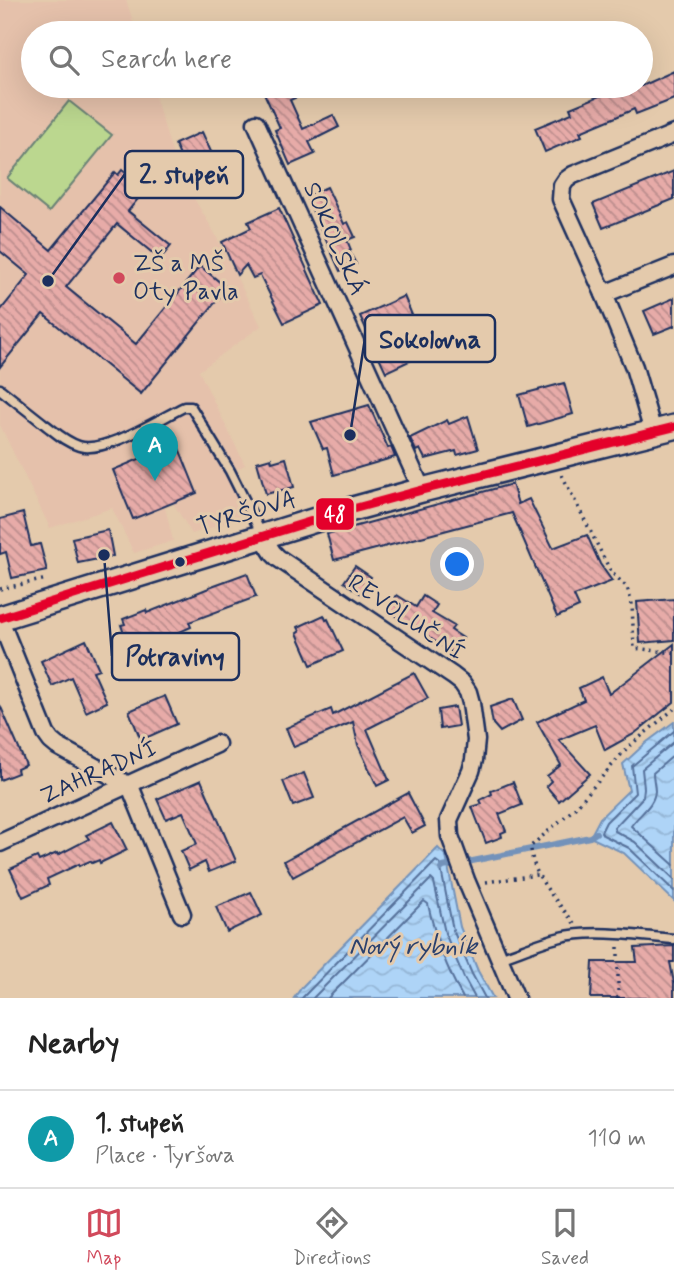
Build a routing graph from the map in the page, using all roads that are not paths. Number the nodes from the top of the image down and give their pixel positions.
1 (256, 122) dead end
2 (674, 134) edge
3 (674, 266) edge
4 (604, 294) junction
5 (0, 389) edge
6 (664, 429) edge
7 (422, 490) junction
8 (262, 536) junction
9 (0, 619) edge
10 (217, 744) dead end
11 (130, 786) junction
12 (0, 843) edge
13 (182, 914) dead end
14 (674, 939) edge
15 (499, 958) junction
16 (516, 998) edge

1 - 7 street, SOKOLSKÁ
2 - 4 street
3 - 4 street
4 - 6 street
5 - 8 lane
6 - 7 street, TYRŠOVA
7 - 8 street, TYRŠOVA
8 - 9 street, TYRŠOVA
8 - 15 street, REVOLUČNÍ
9 - 11 street
10 - 11 street, ZAHRADNÍ
11 - 12 street, ZAHRADNÍ
11 - 13 street
14 - 15 lane
15 - 16 street, REVOLUČNÍ

